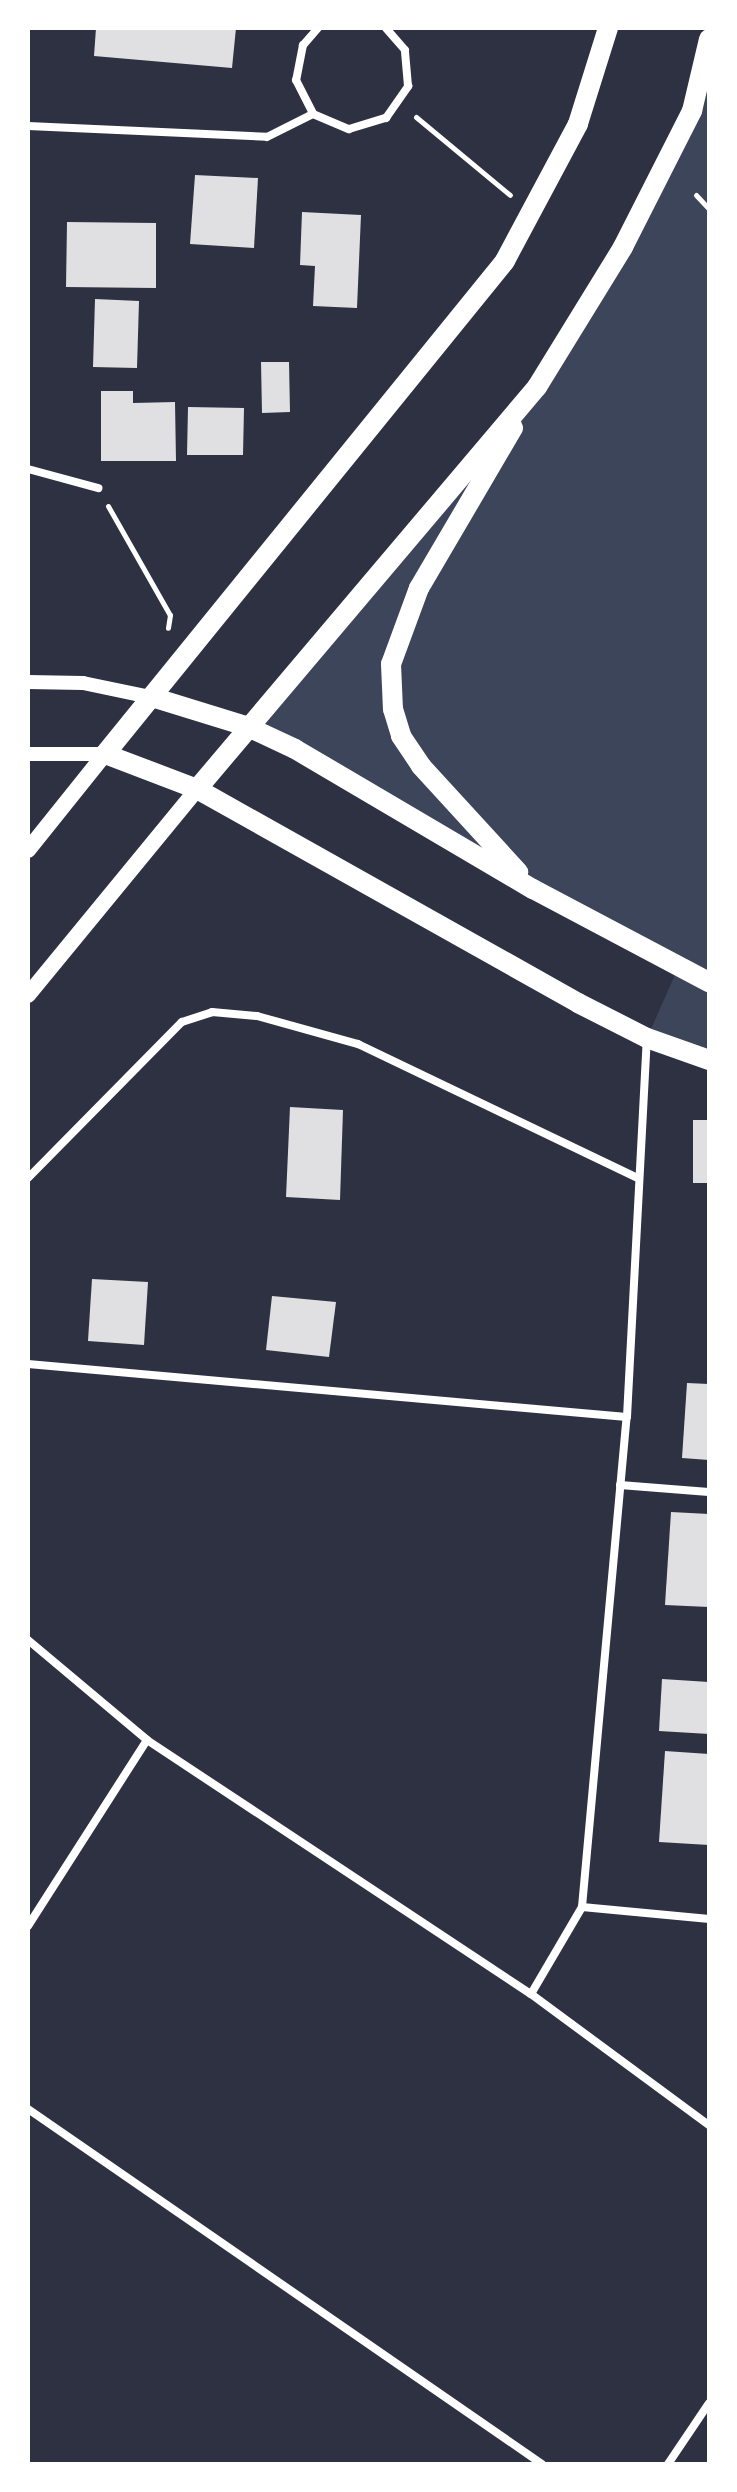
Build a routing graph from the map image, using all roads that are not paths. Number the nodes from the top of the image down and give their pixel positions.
1 (318, 28) edge
2 (386, 28) edge
3 (608, 28) edge
4 (709, 39) edge
5 (313, 114) junction
6 (28, 126) edge
7 (537, 387) junction
8 (28, 469) edge
9 (98, 488) road end
10 (28, 682) edge
11 (155, 698) junction
12 (246, 726) junction
13 (28, 754) edge
14 (105, 754) junction
15 (197, 789) junction
16 (28, 850) edge
17 (533, 889) junction
18 (709, 982) edge
19 (28, 995) edge
20 (647, 1038) junction
21 (709, 1060) edge
22 (636, 1177) junction
23 (28, 1178) edge
24 (28, 1364) edge
25 (627, 1417) junction
26 (620, 1485) junction
27 (709, 1492) edge
28 (28, 1640) edge
29 (147, 1740) junction
30 (582, 1907) junction
31 (709, 1919) edge
32 (28, 1926) edge
33 (531, 1994) junction
34 (28, 2109) edge
35 (709, 2125) edge
36 (709, 2403) edge
37 (542, 2464) edge
38 (668, 2464) edge

1 - 5 street
2 - 5 street
3 - 11 main road
4 - 7 main road
5 - 6 street
7 - 12 main road
7 - 17 main road
8 - 9 street
10 - 11 street
11 - 12 main road
11 - 14 main road
12 - 15 main road
12 - 17 main road
13 - 14 street
14 - 15 main road
14 - 16 main road
15 - 19 main road
15 - 20 main road
17 - 18 main road
20 - 21 main road
20 - 22 street
22 - 23 street
22 - 25 street
24 - 25 street
25 - 26 street
26 - 27 street
26 - 30 street
28 - 29 street
29 - 32 street
29 - 33 street
30 - 31 street
30 - 33 street
33 - 35 street
34 - 37 street
36 - 38 street

